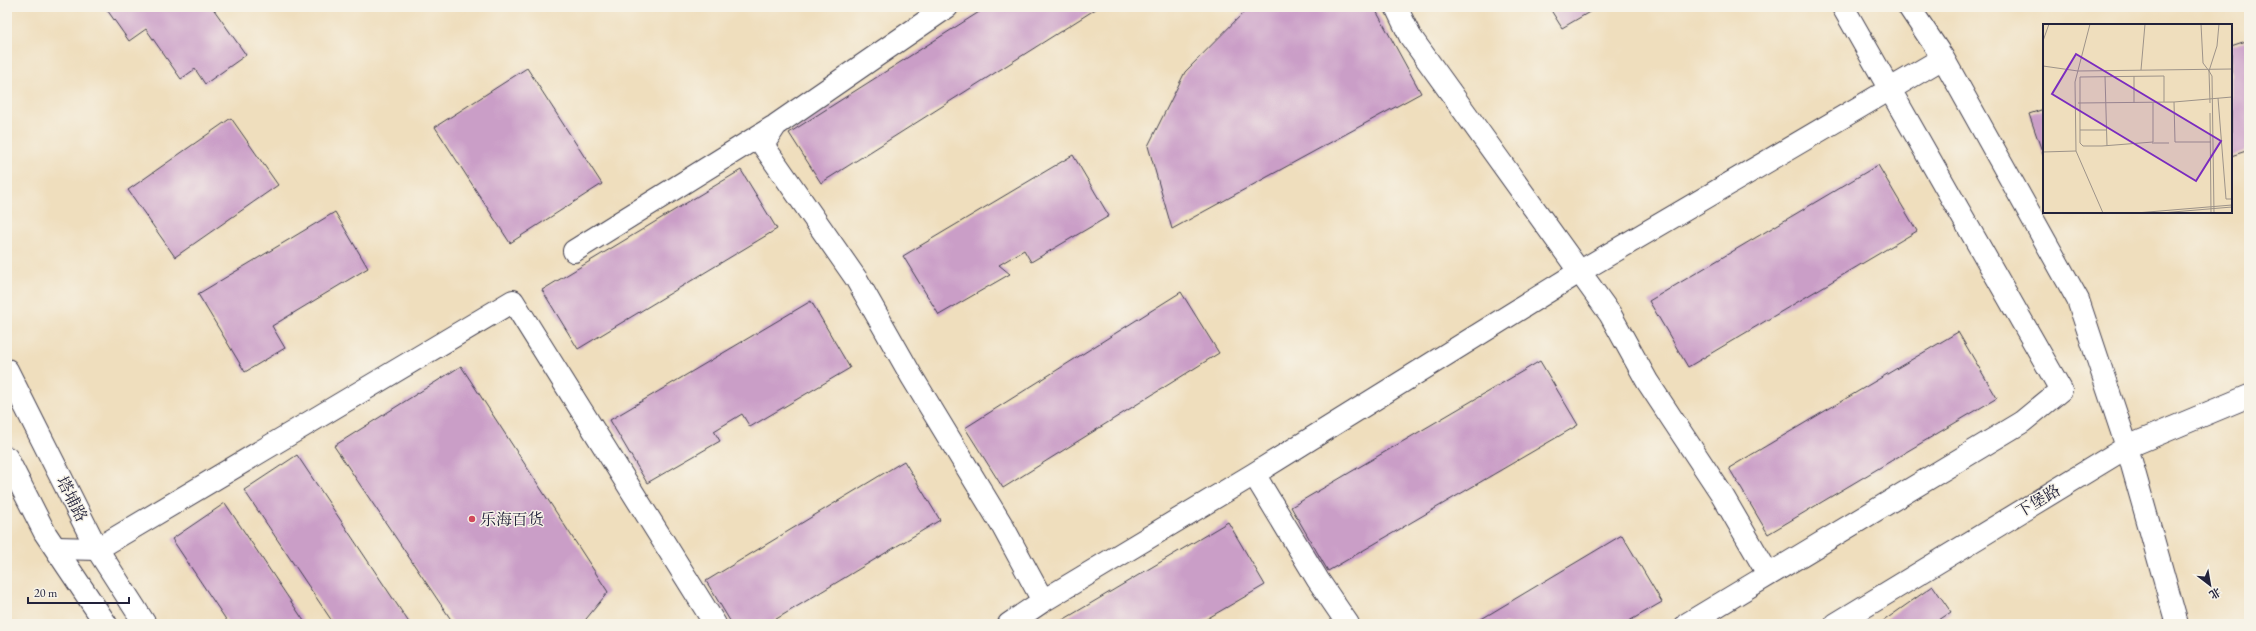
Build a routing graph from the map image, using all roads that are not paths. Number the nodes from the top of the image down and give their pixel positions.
1 (946, 7) edge
2 (1396, 7) edge
3 (1842, 7) edge
4 (1909, 7) edge
5 (1943, 58) junction
6 (1889, 91) junction
7 (776, 125) junction
8 (574, 251) dead end
9 (1578, 272) junction
10 (7, 370) edge
11 (2249, 396) edge
12 (2127, 447) junction
13 (7, 458) edge
14 (1254, 474) junction
15 (56, 548) junction
16 (97, 549) junction
17 (1768, 574) junction
18 (1043, 600) junction
19 (106, 624) edge
20 (145, 624) edge
21 (715, 624) edge
22 (1009, 624) edge
23 (1348, 624) edge
24 (1686, 624) edge
25 (1836, 624) edge
26 (2177, 624) edge

1 - 7 street
2 - 9 street
3 - 6 street
4 - 5 street
5 - 6 street
5 - 12 street
6 - 9 street
6 - 17 street
7 - 8 street
7 - 18 street
9 - 14 street
9 - 17 street
10 - 16 street, 塔埔路
11 - 12 street, 下堡路
12 - 25 street, 下堡路
12 - 26 street
13 - 15 street
14 - 18 street
14 - 23 street
15 - 16 street
15 - 19 street
16 - 20 street, 塔埔路
16 - 21 street
17 - 24 street
18 - 22 street

